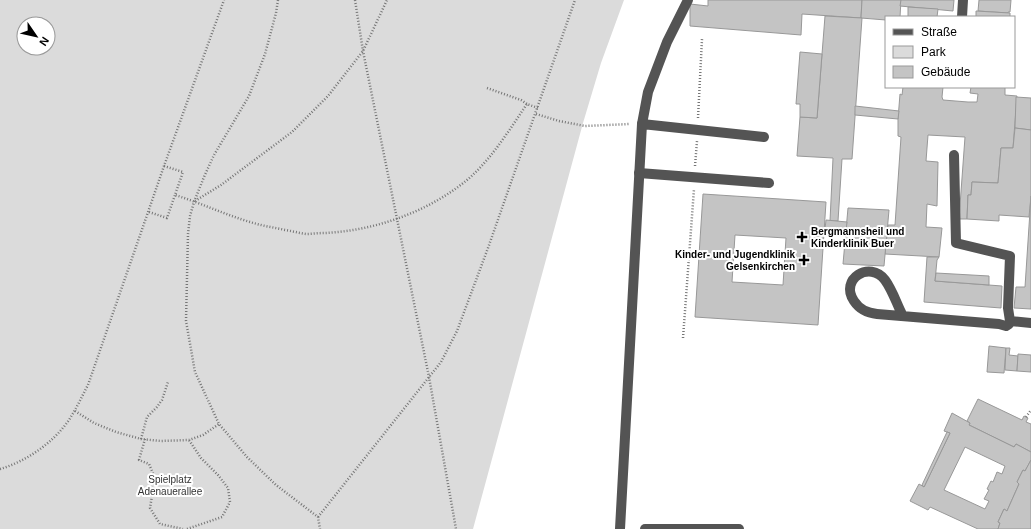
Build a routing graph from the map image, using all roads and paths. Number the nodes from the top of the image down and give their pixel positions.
1 (224, 0) edge
2 (278, 0) edge
3 (355, 0) edge
4 (387, 0) edge
5 (575, 0) edge
6 (688, 0) edge
7 (963, 0) edge
8 (962, 16) edge
9 (363, 51) junction
10 (487, 88) dead end
11 (527, 104) junction
12 (538, 108) junction
13 (536, 114) junction
14 (642, 124) junction
15 (764, 137) dead end
16 (954, 155) dead end
17 (164, 166) junction
18 (640, 173) junction
19 (769, 183) dead end
20 (175, 195) junction
21 (194, 202) junction
22 (148, 212) junction
23 (398, 219) junction
24 (903, 316) junction
25 (1010, 321) junction
26 (1031, 323) edge
27 (429, 376) junction
28 (168, 382) dead end
29 (75, 410) junction
30 (1031, 410) edge
31 (1026, 417) dead end
32 (219, 424) junction
33 (141, 439) junction
34 (145, 439) junction
35 (189, 440) junction
36 (0, 469) edge
37 (318, 517) junction
38 (183, 529) edge
39 (187, 529) edge
40 (320, 529) edge
41 (456, 529) edge
42 (620, 529) edge
43 (645, 529) edge
44 (739, 529) edge

1 - 17 path
2 - 21 path
3 - 9 path
4 - 9 path
5 - 12 path
6 - 14 street
7 - 8 street
9 - 21 path
9 - 23 path
10 - 11 path
11 - 12 path
11 - 23 path
12 - 13 path
13 - 14 path
13 - 27 path
14 - 15 street
14 - 18 street
16 - 25 street
17 - 20 path
17 - 22 path
18 - 19 street
18 - 42 street
20 - 21 path
20 - 22 path
21 - 23 path
21 - 32 path
22 - 29 path
23 - 27 path
24 - 24 street
24 - 25 street
25 - 26 street
27 - 37 path
27 - 41 path
28 - 33 path
29 - 33 path
29 - 36 path
30 - 31 path
32 - 35 path
32 - 37 path
33 - 34 path
34 - 35 path
34 - 38 path
35 - 39 path
37 - 40 path
43 - 44 street

